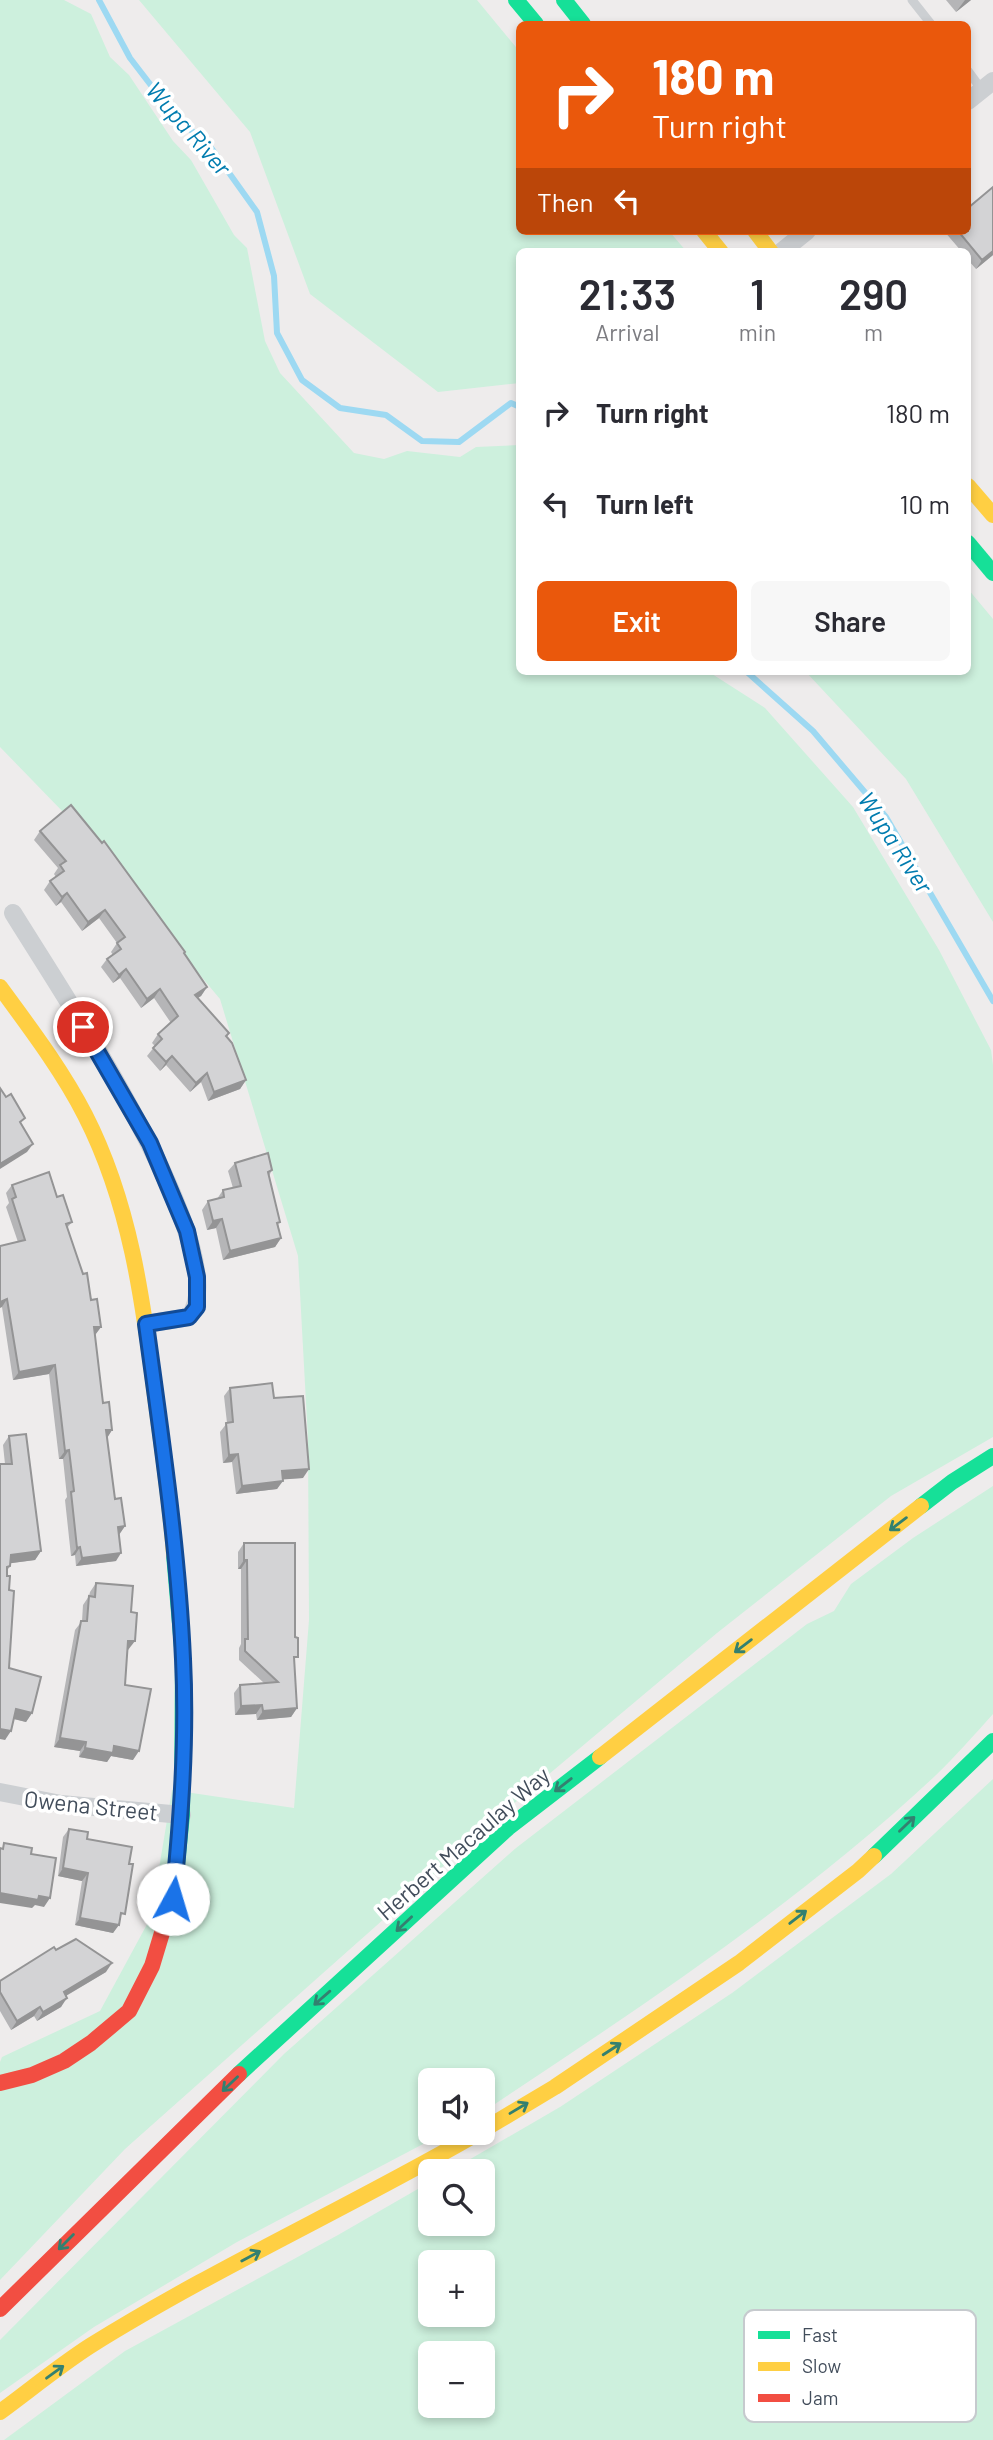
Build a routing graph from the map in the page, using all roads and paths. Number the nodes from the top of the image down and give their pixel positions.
1 (516, 0) edge
2 (564, 0) edge
3 (576, 0) edge
4 (912, 0) edge
5 (534, 21) edge
6 (580, 21) edge
7 (581, 21) edge
8 (929, 21) edge
9 (971, 73) edge
10 (988, 85) edge
11 (971, 99) edge
12 (802, 235) edge
13 (786, 248) edge
14 (971, 490) edge
15 (993, 516) edge
16 (971, 547) edge
17 (993, 573) edge
18 (13, 913) dead end
19 (0, 987) edge
20 (146, 1324) junction
21 (993, 1456) edge
22 (993, 1741) edge
23 (0, 1792) edge
24 (182, 1815) junction
25 (0, 2083) edge
26 (495, 2123) edge
27 (457, 2145) edge
28 (0, 2309) edge
29 (0, 2412) edge

1 - 5 main road
2 - 6 main road
3 - 7 main road
4 - 8 lane
9 - 10 lane
10 - 11 street
12 - 13 street
14 - 15 main road
16 - 17 main road
18 - 20 street
19 - 20 main road
20 - 24 main road
21 -> 28 main road, Herbert Macaulay Way
26 -> 22 main road
23 - 24 street, Owena Street
24 - 25 main road
29 -> 27 main road

